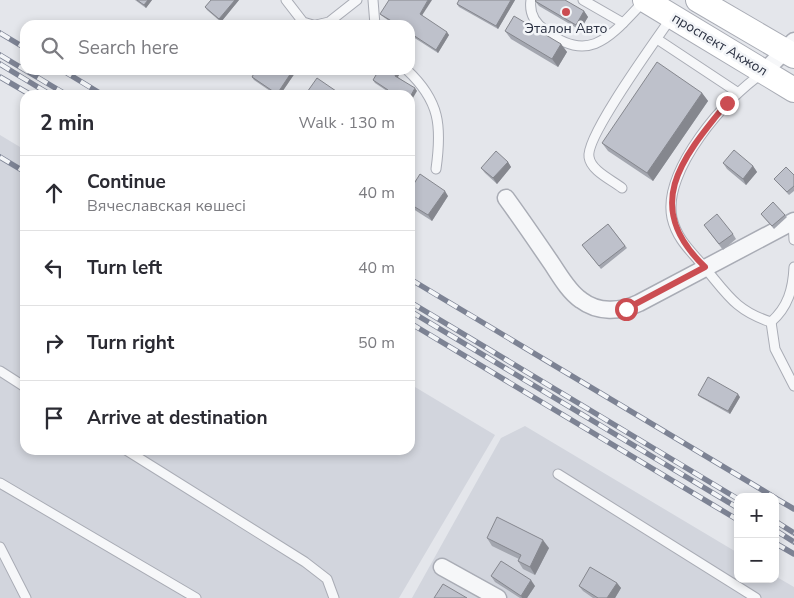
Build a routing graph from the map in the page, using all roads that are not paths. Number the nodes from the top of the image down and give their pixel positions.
1 (286, 0) edge
2 (357, 0) edge
3 (373, 0) edge
4 (531, 0) edge
5 (583, 0) edge
6 (645, 0) edge
7 (698, 0) edge
8 (672, 16) junction
9 (301, 20) edge
10 (332, 20) edge
11 (375, 20) edge
12 (623, 23) junction
13 (657, 39) junction
14 (791, 50) edge
15 (765, 71) junction
16 (411, 75) edge
17 (794, 90) edge
18 (737, 92) junction
19 (436, 169) dead end
20 (622, 188) dead end
21 (506, 198) dead end
22 (793, 222) edge
23 (794, 240) edge
24 (705, 267) junction
25 (794, 267) edge
26 (771, 322) junction
27 (0, 371) edge
28 (20, 384) edge
29 (794, 386) edge
30 (134, 455) edge
31 (558, 474) dead end
32 (0, 483) edge
33 (0, 547) edge
34 (442, 568) dead end
35 (26, 598) edge
36 (196, 598) edge
37 (334, 598) edge
38 (498, 598) edge
39 (756, 598) edge

1 - 9 lane
2 - 10 lane
3 - 11 lane
4 - 12 lane
5 - 12 lane
6 - 8 main road, проспект Акжол
6 - 12 lane
7 - 14 main road, проспект Акжол
8 - 13 lane
8 - 15 main road, проспект Акжол
13 - 18 lane
13 - 20 lane
14 - 15 street
15 - 17 main road, проспект Акжол
15 - 18 lane
16 - 19 lane
18 - 24 lane
21 - 24 street
22 - 23 lane
22 - 24 street
24 - 26 lane
25 - 26 lane
26 - 29 lane
27 - 28 lane
30 - 37 lane
31 - 39 lane
32 - 36 lane
33 - 35 lane
34 - 38 street

